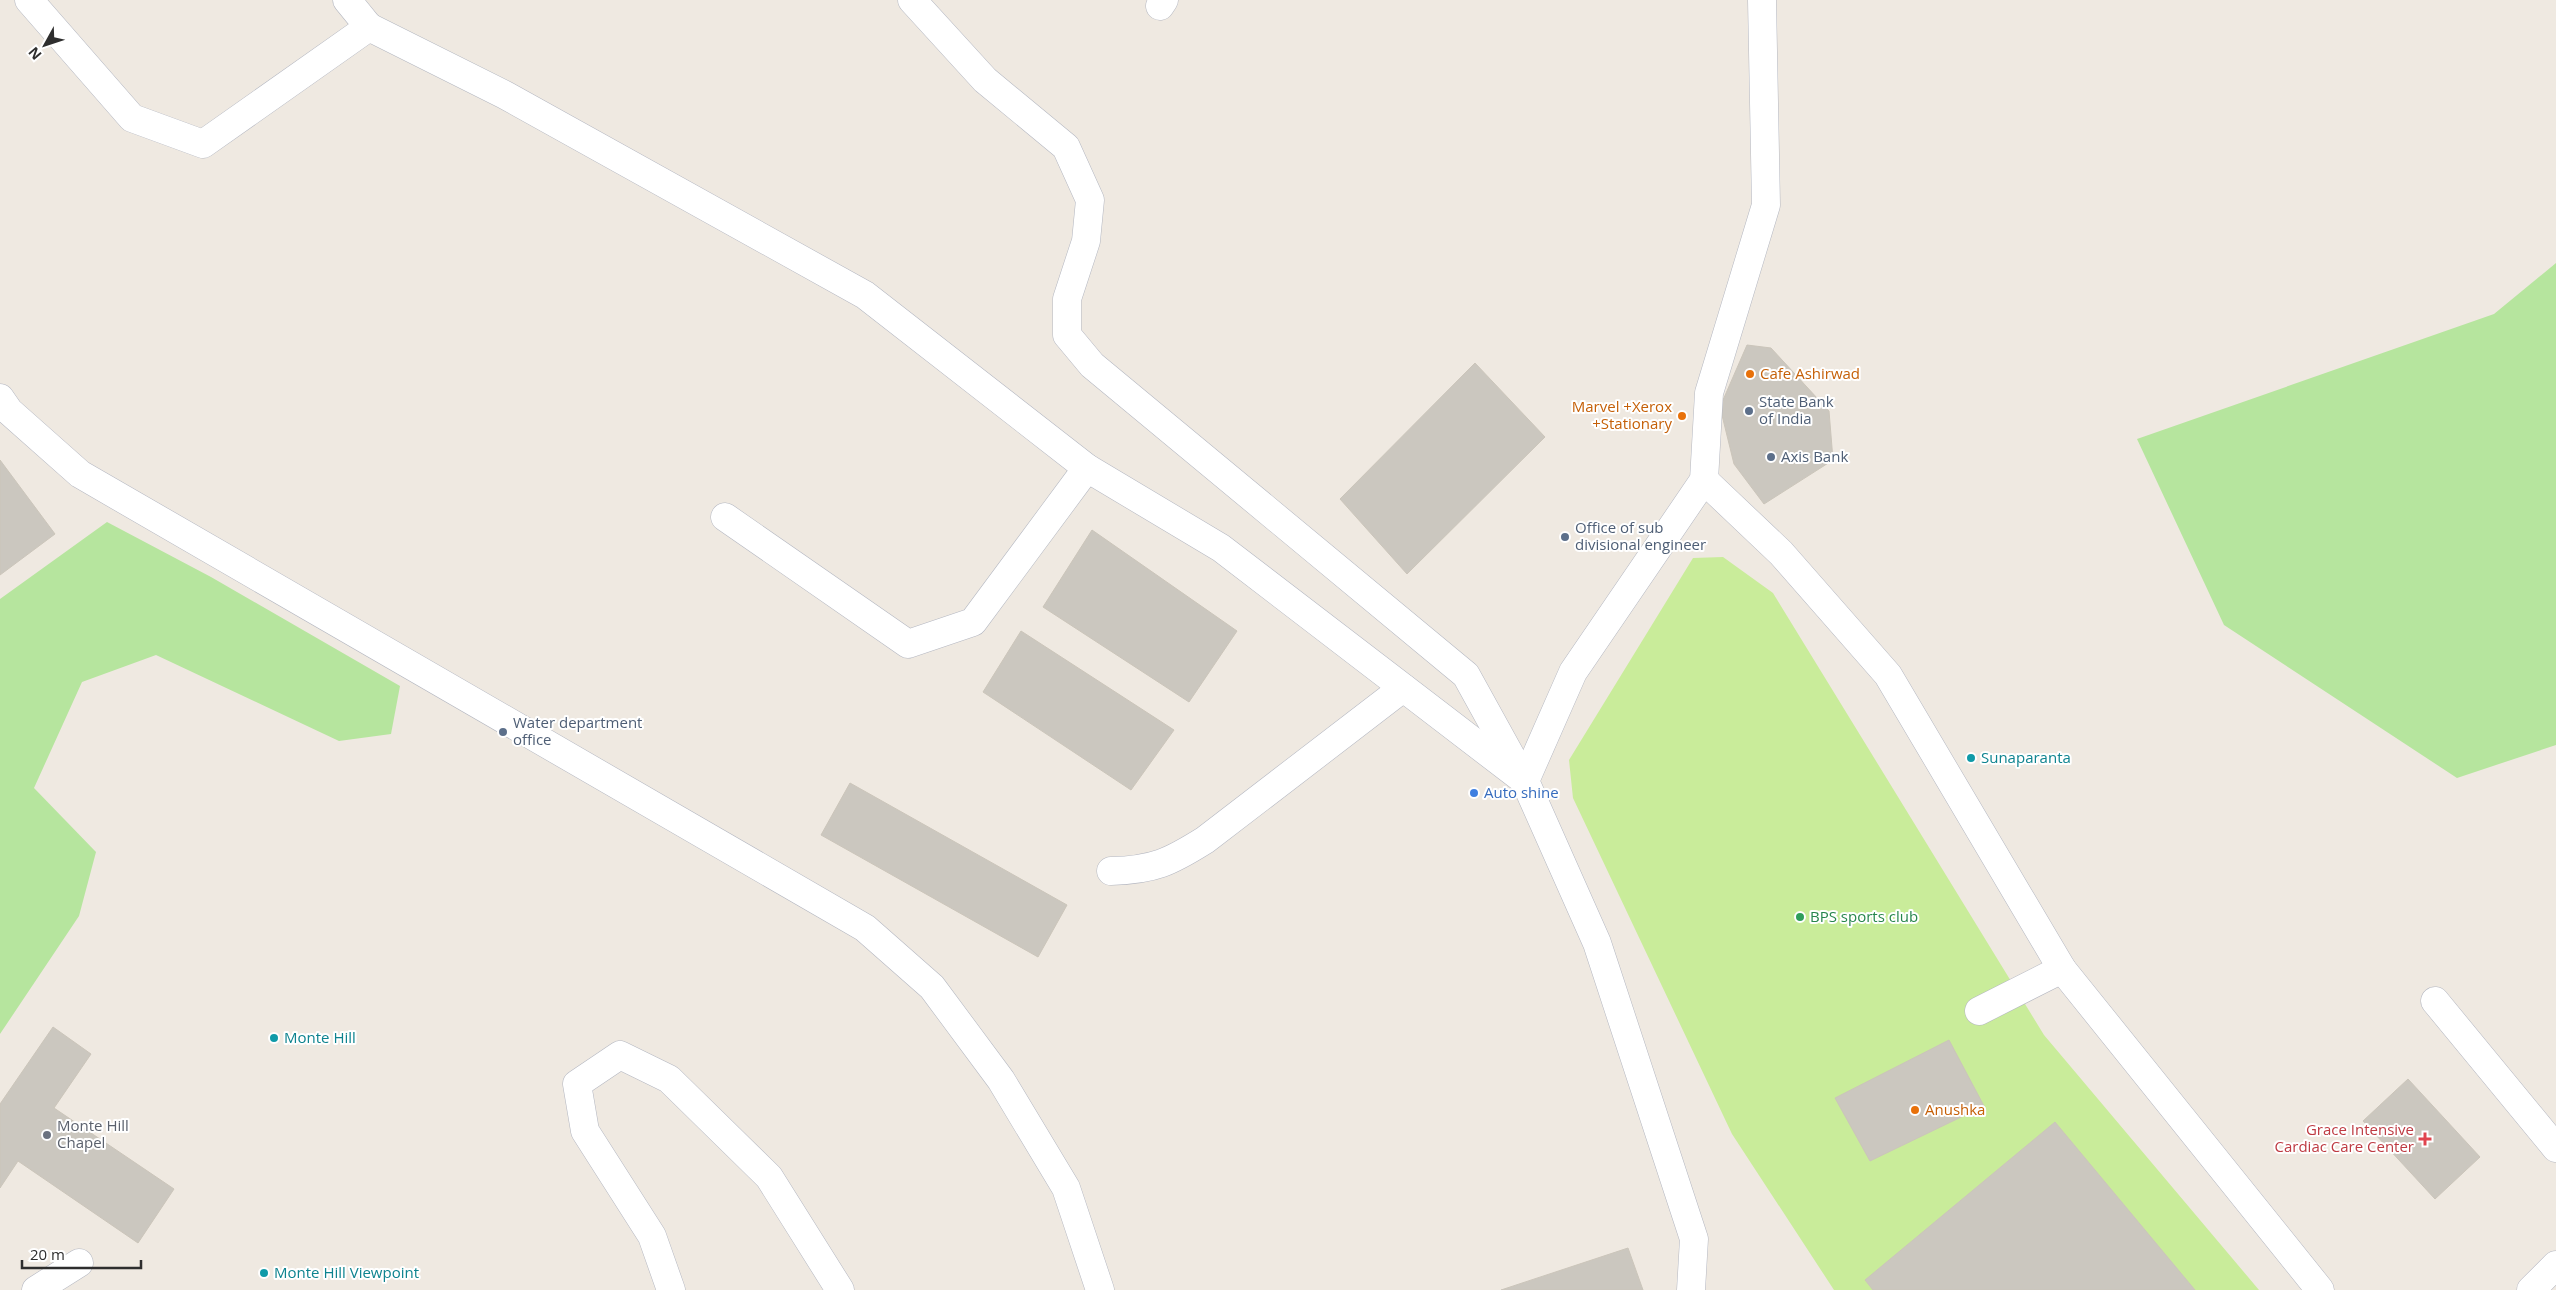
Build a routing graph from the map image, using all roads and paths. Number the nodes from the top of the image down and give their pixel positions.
1 (29, 0) edge
2 (347, 0) edge
3 (912, 0) edge
4 (1762, 0) edge
5 (370, 27) junction
6 (0, 398) edge
7 (1087, 468) junction
8 (1704, 480) junction
9 (725, 517) dead end
10 (1403, 688) junction
11 (1525, 781) junction
12 (1111, 871) dead end
13 (2062, 969) junction
14 (2435, 1001) dead end
15 (1979, 1011) dead end
16 (2556, 1148) edge
17 (79, 1263) dead end
18 (2556, 1265) edge
19 (36, 1290) edge
20 (671, 1290) edge
21 (840, 1290) edge
22 (1100, 1290) edge
23 (1691, 1290) edge
24 (2320, 1290) edge
25 (2531, 1290) edge

1 - 5 street
2 - 5 street
3 - 11 street
4 - 8 street
5 - 7 street
6 - 22 street
7 - 9 street
7 - 10 street
8 - 11 street
8 - 13 street
10 - 11 street
10 - 12 street
11 - 23 street
13 - 15 street
13 - 24 street
14 - 16 street
17 - 19 street
18 - 25 street
20 - 21 street

